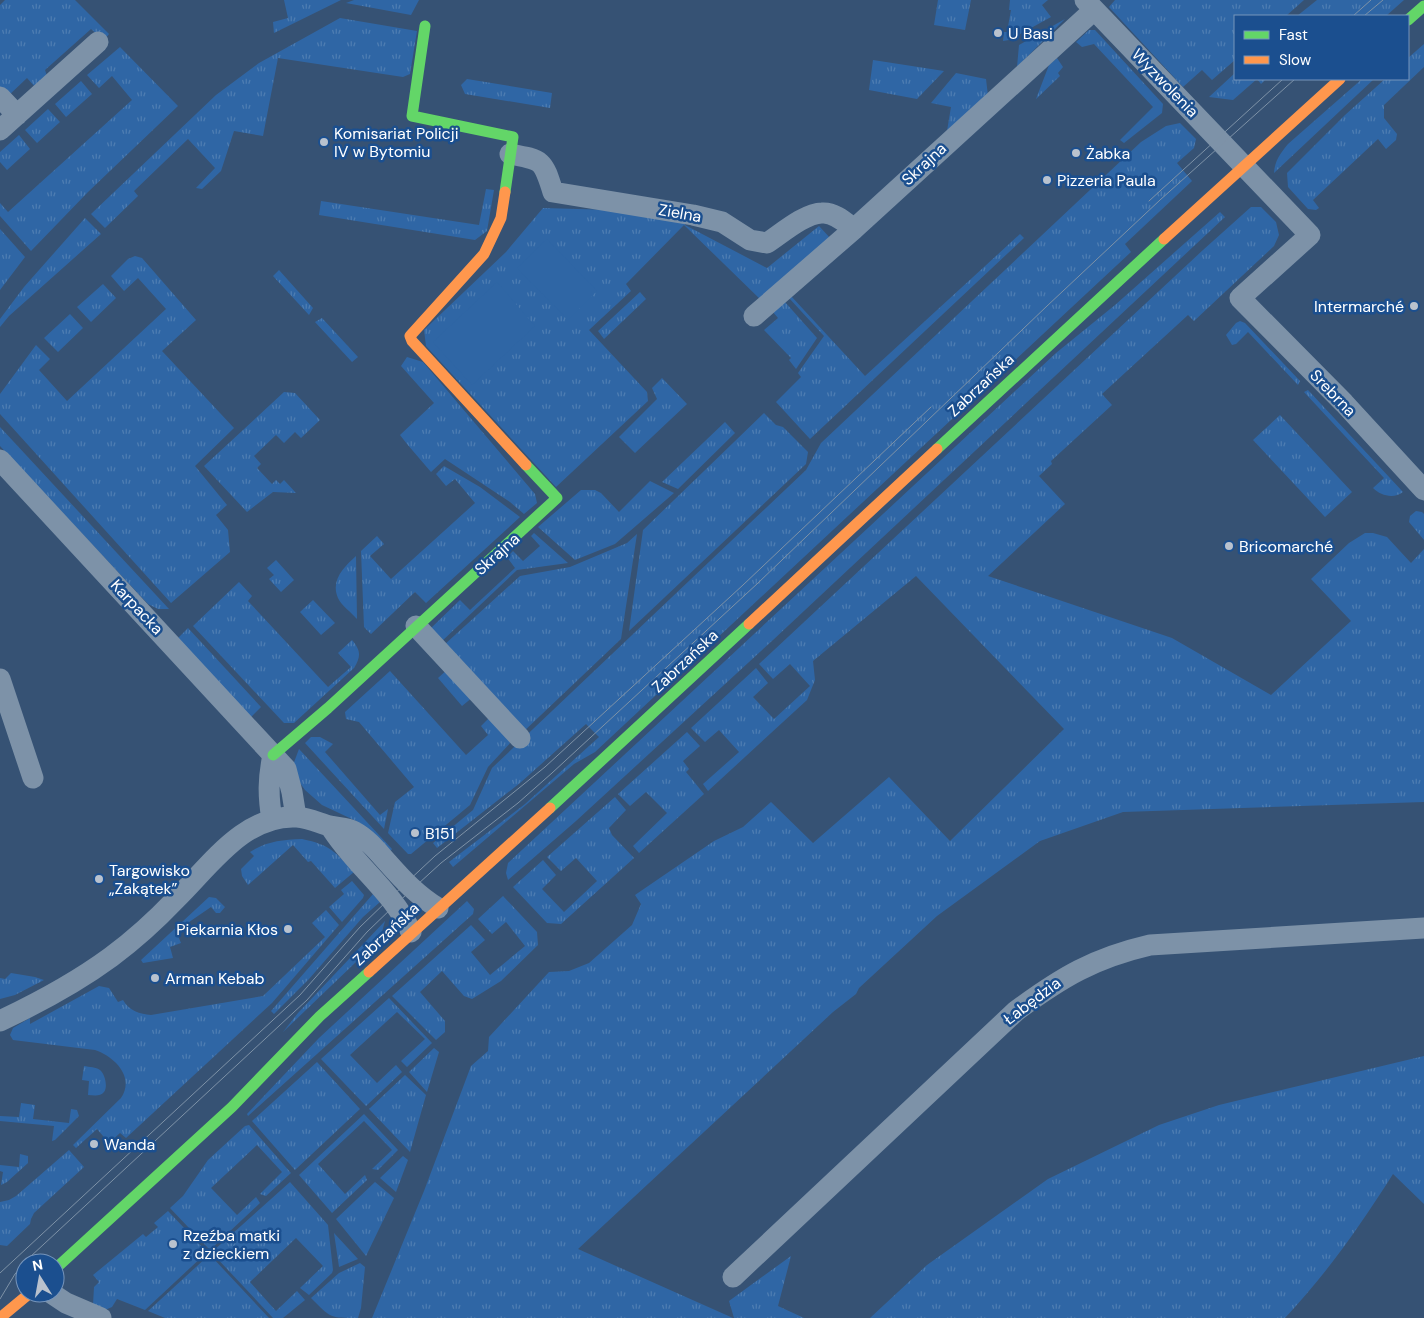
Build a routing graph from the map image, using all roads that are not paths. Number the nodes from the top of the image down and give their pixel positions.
1 (1089, 5) edge
2 (1424, 6) edge
3 (1409, 19) edge
4 (425, 26) dead end
5 (98, 42) dead end
6 (1339, 80) edge
7 (0, 97) edge
8 (16, 115) junction
9 (0, 130) edge
10 (510, 154) junction
11 (1245, 166) junction
12 (854, 229) junction
13 (1240, 298) joint
14 (754, 316) dead end
15 (0, 460) edge
16 (1424, 490) edge
17 (416, 626) junction
18 (0, 679) edge
19 (520, 738) dead end
20 (273, 755) junction
21 (32, 778) dead end
22 (296, 817) junction
23 (272, 820) junction
24 (330, 826) junction
25 (438, 908) junction
26 (1424, 928) edge
27 (411, 932) junction
28 (0, 1021) edge
29 (65, 1260) edge
30 (734, 1277) dead end
31 (65, 1302) edge
32 (18, 1303) edge
33 (0, 1318) edge
34 (102, 1318) edge

1 - 11 street, Wyzwolenia
1 - 12 street, Skrajna
2 - 3 main road
4 - 10 main road
5 - 8 street
6 - 11 main road, Zabrzańska
7 - 8 street
8 - 9 street
10 - 12 street, Zielna
10 - 17 main road, Skrajna
11 - 13 street, Wyzwolenia
11 - 25 main road, Zabrzańska
12 - 14 street, Skrajna
13 - 16 street, Srebrna
15 - 20 street, Karpacka
17 - 19 street
17 - 20 main road, Skrajna
18 - 21 street
20 - 22 street, Karpacka
20 - 23 street
22 - 23 street
22 - 24 street
23 - 28 street
24 - 25 street
24 - 27 street
25 - 27 main road, Zabrzańska
26 - 30 street, Łabędzia
27 - 29 main road, Zabrzańska
31 - 34 street
32 - 33 main road

